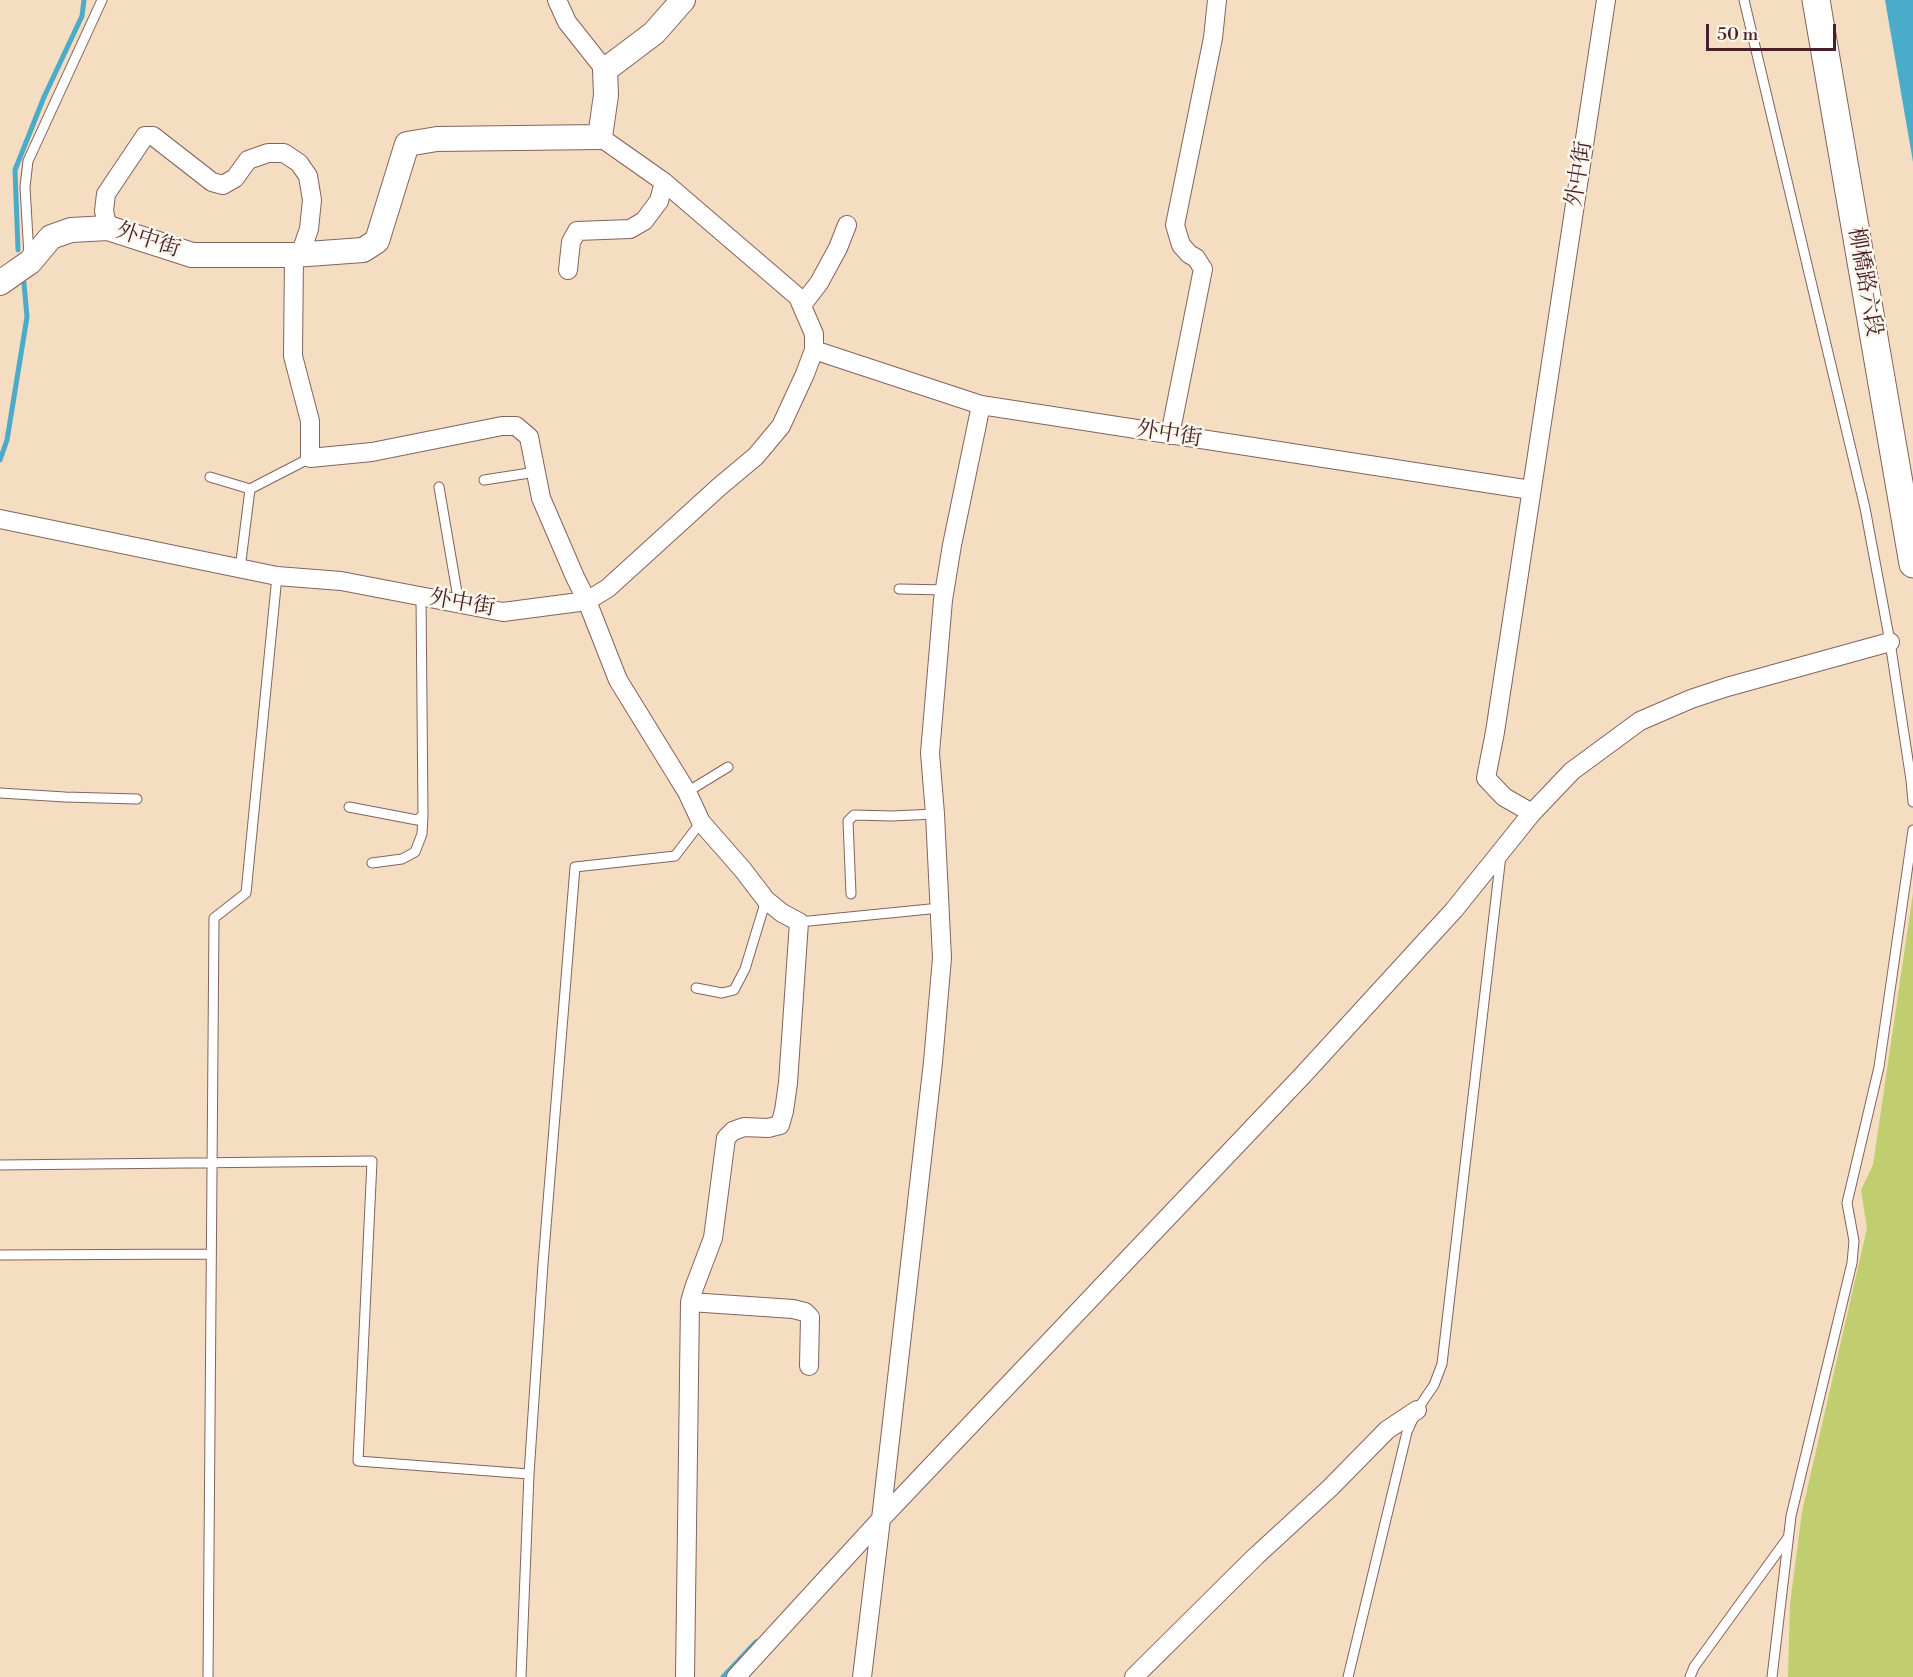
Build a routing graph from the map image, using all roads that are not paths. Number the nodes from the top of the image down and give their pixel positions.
1 (102, 0) edge
2 (557, 0) edge
3 (683, 0) edge
4 (1217, 0) edge
5 (1606, 0) edge
6 (1744, 0) edge
7 (1816, 0) edge
8 (605, 70) junction
9 (600, 137) junction
10 (664, 182) junction
11 (847, 225) dead end
12 (108, 228) junction
13 (297, 255) junction
14 (30, 262) junction
15 (568, 270) dead end
16 (0, 283) edge
17 (802, 305) junction
18 (814, 350) junction
19 (981, 405) junction
20 (1170, 435) junction
21 (310, 458) junction
22 (536, 472) junction
23 (210, 477) dead end
24 (484, 480) dead end
25 (439, 487) dead end
26 (250, 489) junction
27 (1531, 490) junction
28 (0, 519) edge
29 (1913, 564) edge
30 (240, 569) junction
31 (277, 576) junction
32 (899, 589) dead end
33 (945, 590) junction
34 (421, 597) junction
35 (587, 601) junction
36 (459, 604) junction
37 (1890, 642) junction
38 (728, 767) dead end
39 (687, 792) junction
40 (0, 793) edge
41 (137, 799) dead end
42 (1913, 802) edge
43 (349, 807) dead end
44 (1532, 813) junction
45 (935, 814) junction
46 (423, 815) junction
47 (701, 822) junction
48 (1913, 830) edge
49 (1502, 850) junction
50 (372, 863) dead end
51 (851, 894) dead end
52 (766, 900) junction
53 (940, 908) junction
54 (799, 922) junction
55 (696, 988) dead end
56 (212, 1163) junction
57 (0, 1165) edge
58 (211, 1254) junction
59 (0, 1256) edge
60 (690, 1302) junction
61 (809, 1366) dead end
62 (1417, 1410) junction
63 (529, 1474) junction
64 (882, 1519) junction
65 (1789, 1537) junction
66 (208, 1677) edge
67 (521, 1677) edge
68 (685, 1677) edge
69 (736, 1677) edge
70 (862, 1677) edge
71 (1134, 1677) edge
72 (1348, 1677) edge
73 (1690, 1677) edge
74 (1772, 1677) edge

1 - 14 lane
2 - 8 street
3 - 8 street
4 - 20 street
5 - 27 street, 外中街
6 - 37 lane
7 - 29 main road, 柳橋路六段
8 - 9 street
9 - 10 street
9 - 13 street, 外中街
10 - 15 street
10 - 17 street
11 - 17 street
12 - 13 street, 外中街
12 - 13 street
12 - 14 street, 外中街
13 - 21 street
14 - 16 street, 外中街
17 - 18 street
18 - 19 street, 外中街
18 - 35 street, 外中街
19 - 20 street, 外中街
19 - 33 street
20 - 27 street, 外中街
21 - 22 street
21 - 26 lane
22 - 24 lane
22 - 35 street
23 - 26 lane
25 - 36 lane
26 - 30 lane
27 - 44 street, 外中街
28 - 30 street, 外中街
30 - 31 street, 外中街
31 - 34 street, 外中街
31 - 56 lane
32 - 33 lane
33 - 45 street
34 - 36 street, 外中街
34 - 46 lane
35 - 36 street, 外中街
35 - 39 street
37 - 42 lane
37 - 44 street
38 - 39 lane
39 - 47 street
40 - 41 lane
43 - 46 lane
44 - 49 street
45 - 51 lane
45 - 53 street
46 - 50 lane
47 - 52 street
47 - 63 lane
48 - 65 lane
49 - 62 lane
49 - 64 street
52 - 54 street
52 - 55 lane
53 - 54 lane
53 - 64 street
54 - 60 street
56 - 57 lane
56 - 58 lane
56 - 63 lane
58 - 59 lane
58 - 66 lane
60 - 61 street
60 - 68 street
62 - 71 street
62 - 72 lane
63 - 67 lane
64 - 69 street
64 - 70 street
65 - 73 lane
65 - 74 lane

